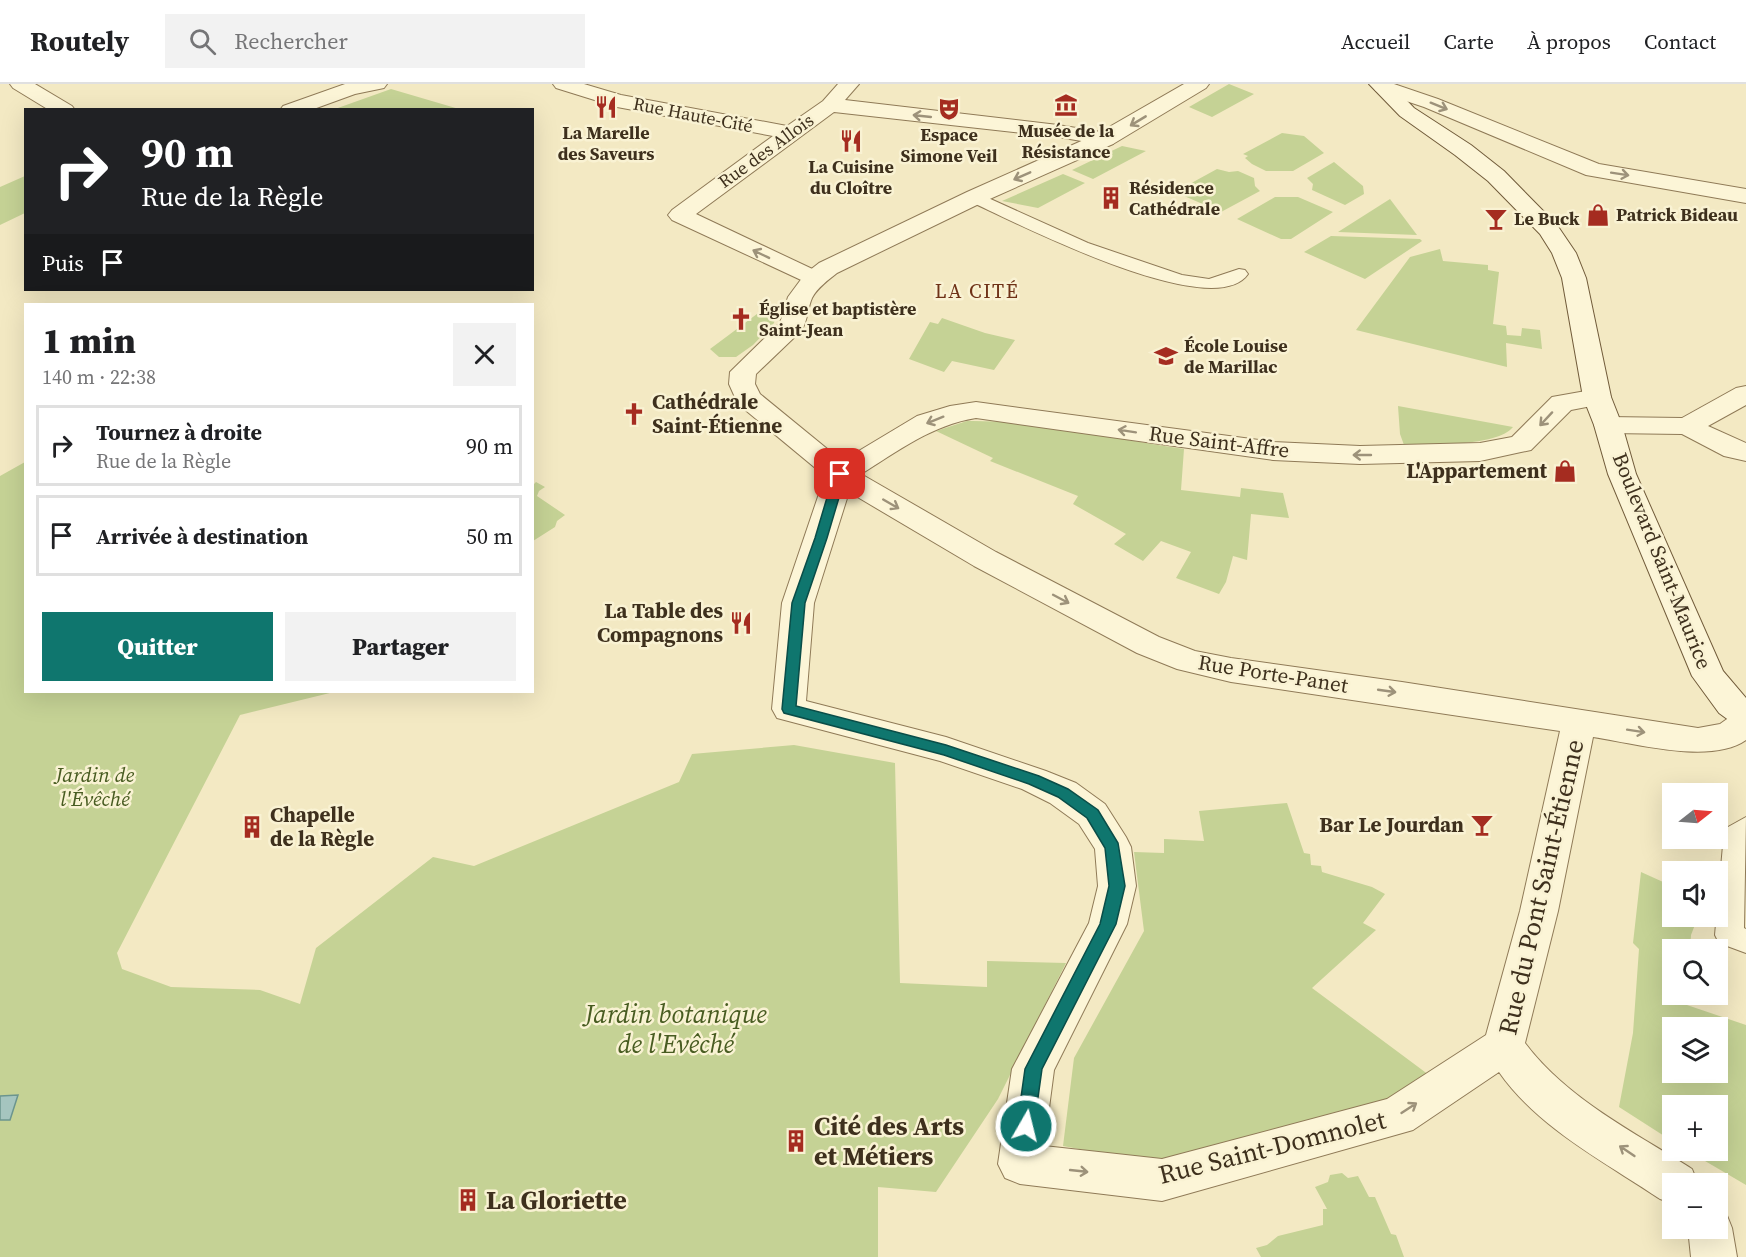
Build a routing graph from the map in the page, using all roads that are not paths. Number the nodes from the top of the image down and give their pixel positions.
1 (20, 84) edge
2 (377, 84) edge
3 (563, 84) edge
4 (849, 84) edge
5 (1199, 84) edge
6 (1374, 86) edge
7 (830, 105) junction
8 (62, 108) edge
9 (295, 108) edge
10 (789, 133) junction
11 (1105, 139) junction
12 (1746, 196) edge
13 (975, 197) junction
14 (1239, 274) dead end
15 (814, 279) junction
16 (1746, 394) edge
17 (1597, 397) junction
18 (1608, 425) junction
19 (1687, 426) junction
20 (1746, 452) edge
21 (840, 474) junction
22 (1746, 716) edge
23 (1579, 722) junction
24 (1746, 723) edge
25 (1746, 827) edge
26 (1746, 941) edge
27 (1504, 1046) junction
28 (1662, 1175) edge
29 (1712, 1239) edge
30 (1714, 1257) edge

1 - 8 street
2 - 9 street
3 - 10 street, Rue Haute-Cité
4 - 7 street, Rue des Allois
5 -> 11 street
6 -> 12 street
6 - 17 street, Boulevard Saint-Maurice
7 - 10 street, Rue des Allois
11 -> 7 street
15 -> 10 street, Rue des Allois
11 -> 13 street
13 - 14 lane
13 - 15 street
15 - 21 street, Rue Porte-Panet
16 - 19 street
17 - 18 street, Boulevard Saint-Maurice
17 -> 21 street, Rue Saint-Affre
18 - 19 street
18 - 22 street, Boulevard Saint-Maurice
19 - 20 street
21 -> 23 street, Rue Porte-Panet
21 -> 27 street, Rue Saint-Domnolet
23 -> 24 street, Rue Porte-Panet
23 - 27 street, Rue du Pont Saint-Étienne
25 - 26 lane
28 -> 27 street, Rue du Pont Saint-Étienne
29 - 30 street

